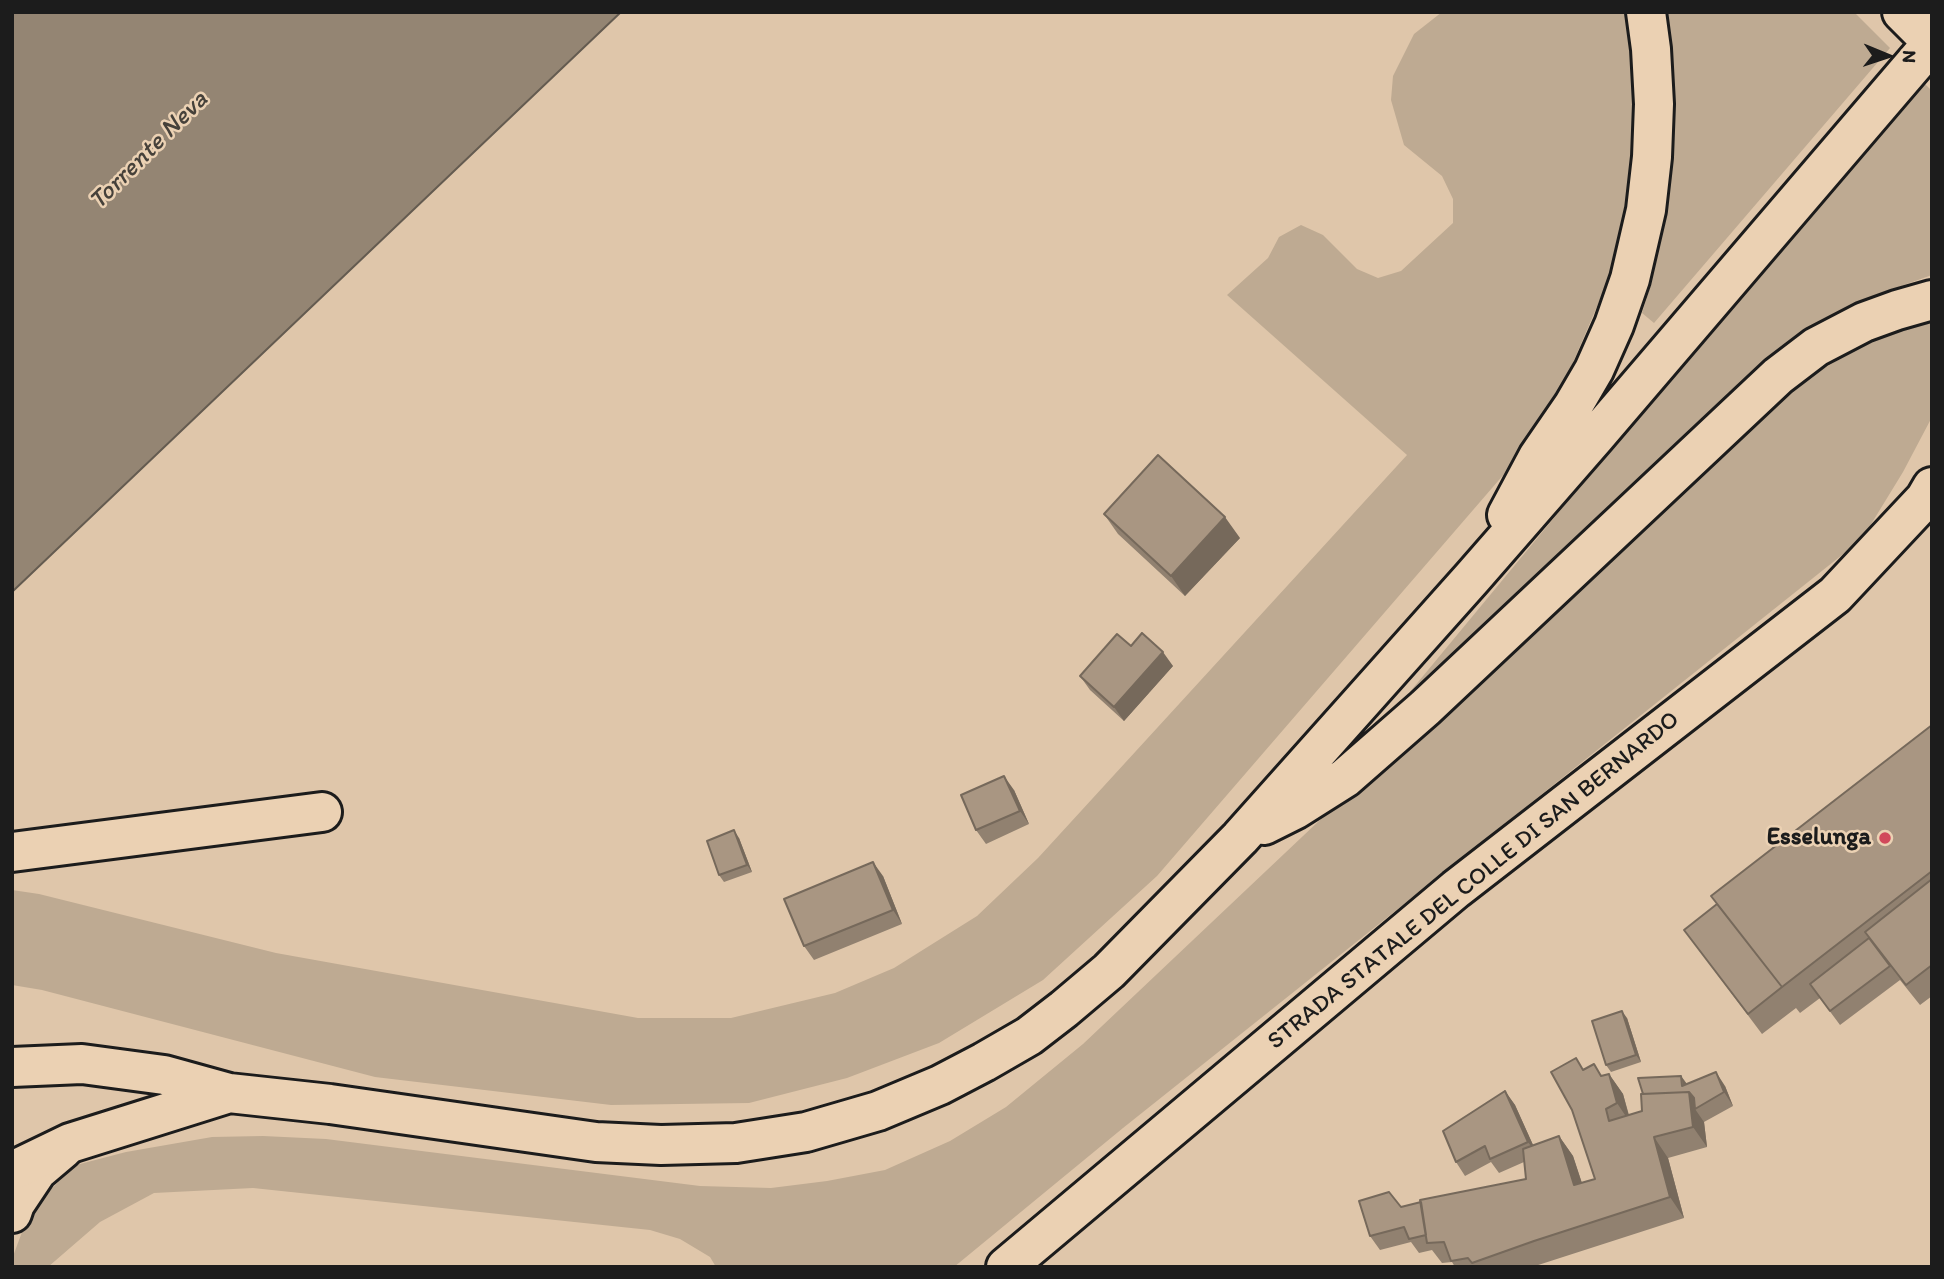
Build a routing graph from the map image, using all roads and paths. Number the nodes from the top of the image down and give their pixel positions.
1 (1646, 12) edge
2 (1902, 12) edge
3 (1932, 42) edge
4 (1931, 300) edge
5 (1932, 487) edge
6 (1472, 578) junction
7 (322, 812) dead end
8 (1240, 838) junction
9 (12, 852) edge
10 (12, 1067) edge
11 (229, 1093) junction
12 (70, 1143) junction
13 (12, 1171) edge
14 (12, 1213) edge
15 (1006, 1267) edge

1 - 6 main road
2 - 3 main road
3 - 6 main road
4 - 8 main road
5 - 15 main road, STRADA STATALE DEL COLLE DI SAN BERNARDO
6 - 8 main road
7 - 9 main road
8 - 11 main road
10 - 11 main road
11 - 12 main road
12 - 13 main road
12 - 14 main road

